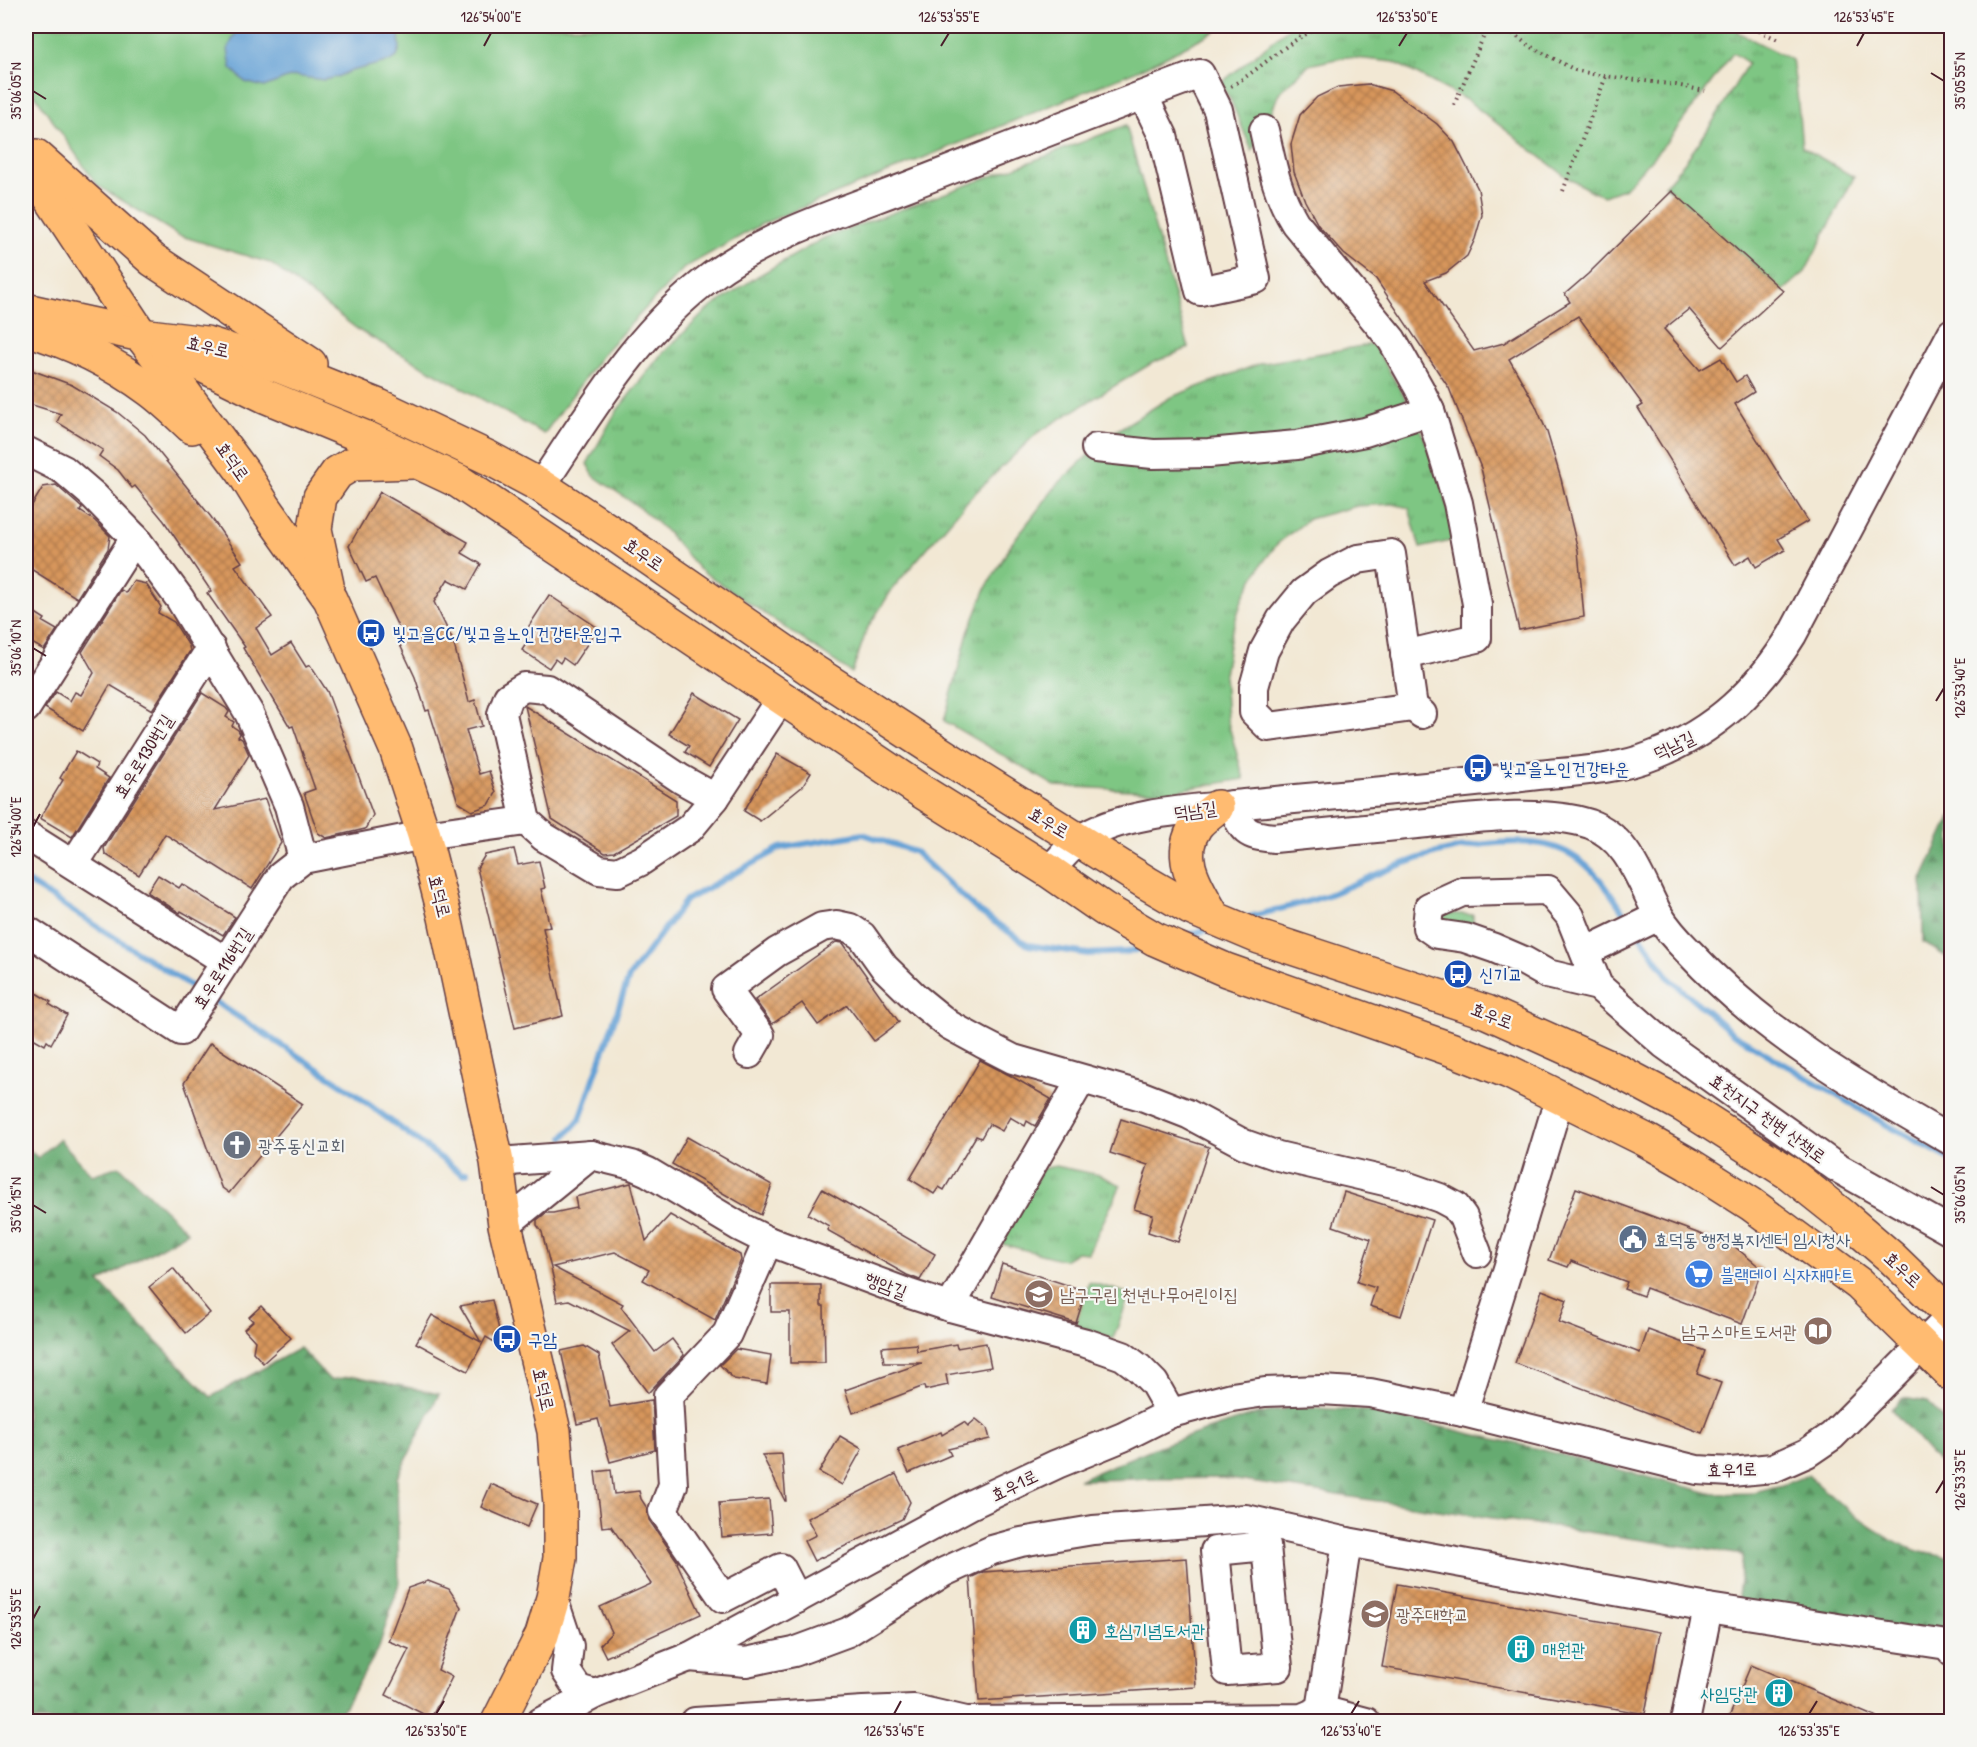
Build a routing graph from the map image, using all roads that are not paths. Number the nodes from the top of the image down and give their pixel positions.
1 (1143, 95) junction
2 (1264, 130) dead end
3 (26, 146) edge
4 (26, 161) edge
5 (26, 310) edge
6 (26, 328) edge
7 (1952, 333) edge
8 (141, 335) junction
9 (364, 400) junction
10 (1430, 411) junction
11 (1096, 448) dead end
12 (30, 460) edge
13 (418, 462) junction
14 (541, 486) junction
15 (264, 506) junction
16 (135, 538) junction
17 (330, 599) junction
18 (211, 648) junction
19 (1405, 655) junction
20 (781, 698) junction
21 (26, 708) edge
22 (715, 798) junction
23 (1225, 806) junction
24 (526, 821) junction
25 (26, 835) edge
26 (424, 835) junction
27 (1080, 840) junction
28 (303, 859) junction
29 (74, 864) junction
30 (1049, 871) junction
31 (1214, 918) junction
32 (1653, 919) junction
33 (26, 930) edge
34 (1585, 952) junction
35 (221, 968) junction
36 (1598, 986) junction
37 (749, 1054) dead end
38 (1081, 1080) junction
39 (1560, 1096) junction
40 (1952, 1141) edge
41 (591, 1155) junction
42 (497, 1162) junction
43 (505, 1225) junction
44 (1952, 1232) edge
45 (768, 1240) junction
46 (1477, 1253) dead end
47 (950, 1307) junction
48 (1951, 1316) edge
49 (1920, 1346) junction
50 (1952, 1375) edge
51 (1463, 1412) junction
52 (1171, 1413) junction
53 (1246, 1519) junction
54 (1347, 1542) junction
55 (1243, 1548) dead end
56 (553, 1598) junction
57 (797, 1599) junction
58 (1708, 1608) junction
59 (1952, 1651) edge
60 (689, 1657) junction
61 (595, 1694) junction
62 (1321, 1710) junction
63 (966, 1721) edge
64 (498, 1722) edge
65 (505, 1722) edge
66 (541, 1722) edge
67 (695, 1722) edge
68 (1366, 1722) edge
69 (1685, 1722) edge

1 - 1 street
1 - 14 street
2 - 10 street
3 - 9 main road
4 - 8 main road, 효덕로
5 - 8 main road, 효우로
6 - 15 main road
7 - 23 street, 덕남길
8 - 9 main road, 효우로
8 - 13 main road, 효우로
8 - 15 main road, 효덕로
9 - 14 main road, 효우로
10 - 11 street
10 - 19 street
12 - 16 street
13 - 17 main road
13 - 20 main road, 효우로
14 - 27 main road, 효우로
15 - 17 main road, 효덕로
16 - 18 street
16 - 21 street
17 - 26 main road, 효덕로
18 - 28 street
18 - 29 street, 효우로130번길
19 - 19 street
20 - 22 street
20 - 30 main road, 효우로
22 - 24 street
22 - 24 street
23 - 27 street, 덕남길
23 - 31 main road
23 - 32 street
24 - 26 street, 효우로116번길
25 - 29 street
26 - 28 street, 효우로116번길
26 - 42 main road, 효덕로
27 - 30 street, 덕남길
27 - 31 main road, 효우로
28 - 35 street, 효우로116번길
29 - 35 street
30 - 39 main road, 효우로
31 - 48 main road, 효우로
32 - 34 street
32 - 40 street
33 - 35 street, 효우로116번길
34 - 36 street, 효천지구 천변 산책로
34 - 36 street, 효천지구 천변 산책로
36 - 44 street, 효천지구 천변 산책로
37 - 38 street
38 - 46 street
38 - 47 street
39 - 49 main road, 효우로
39 - 51 street
41 - 42 street, 행암길
41 - 43 street
41 - 45 street, 행암길
42 - 43 main road, 효덕로
43 - 56 main road, 효덕로
45 - 47 street, 행암길
45 - 57 street
47 - 52 street, 행암길
48 - 49 street, 효우1로
49 - 50 main road, 효우로
49 - 51 street, 효우1로
51 - 52 street, 효우1로
52 - 57 street, 효우1로
53 - 54 street
53 - 55 street
53 - 60 street
54 - 58 street
54 - 62 street
56 - 61 street
56 - 64 main road, 효덕로
57 - 60 street, 효우1로
58 - 59 street
58 - 69 street
60 - 61 street, 효우1로
61 - 65 street, 효우1로
61 - 66 street, 효우1로
62 - 63 street
62 - 68 street
63 - 67 street

